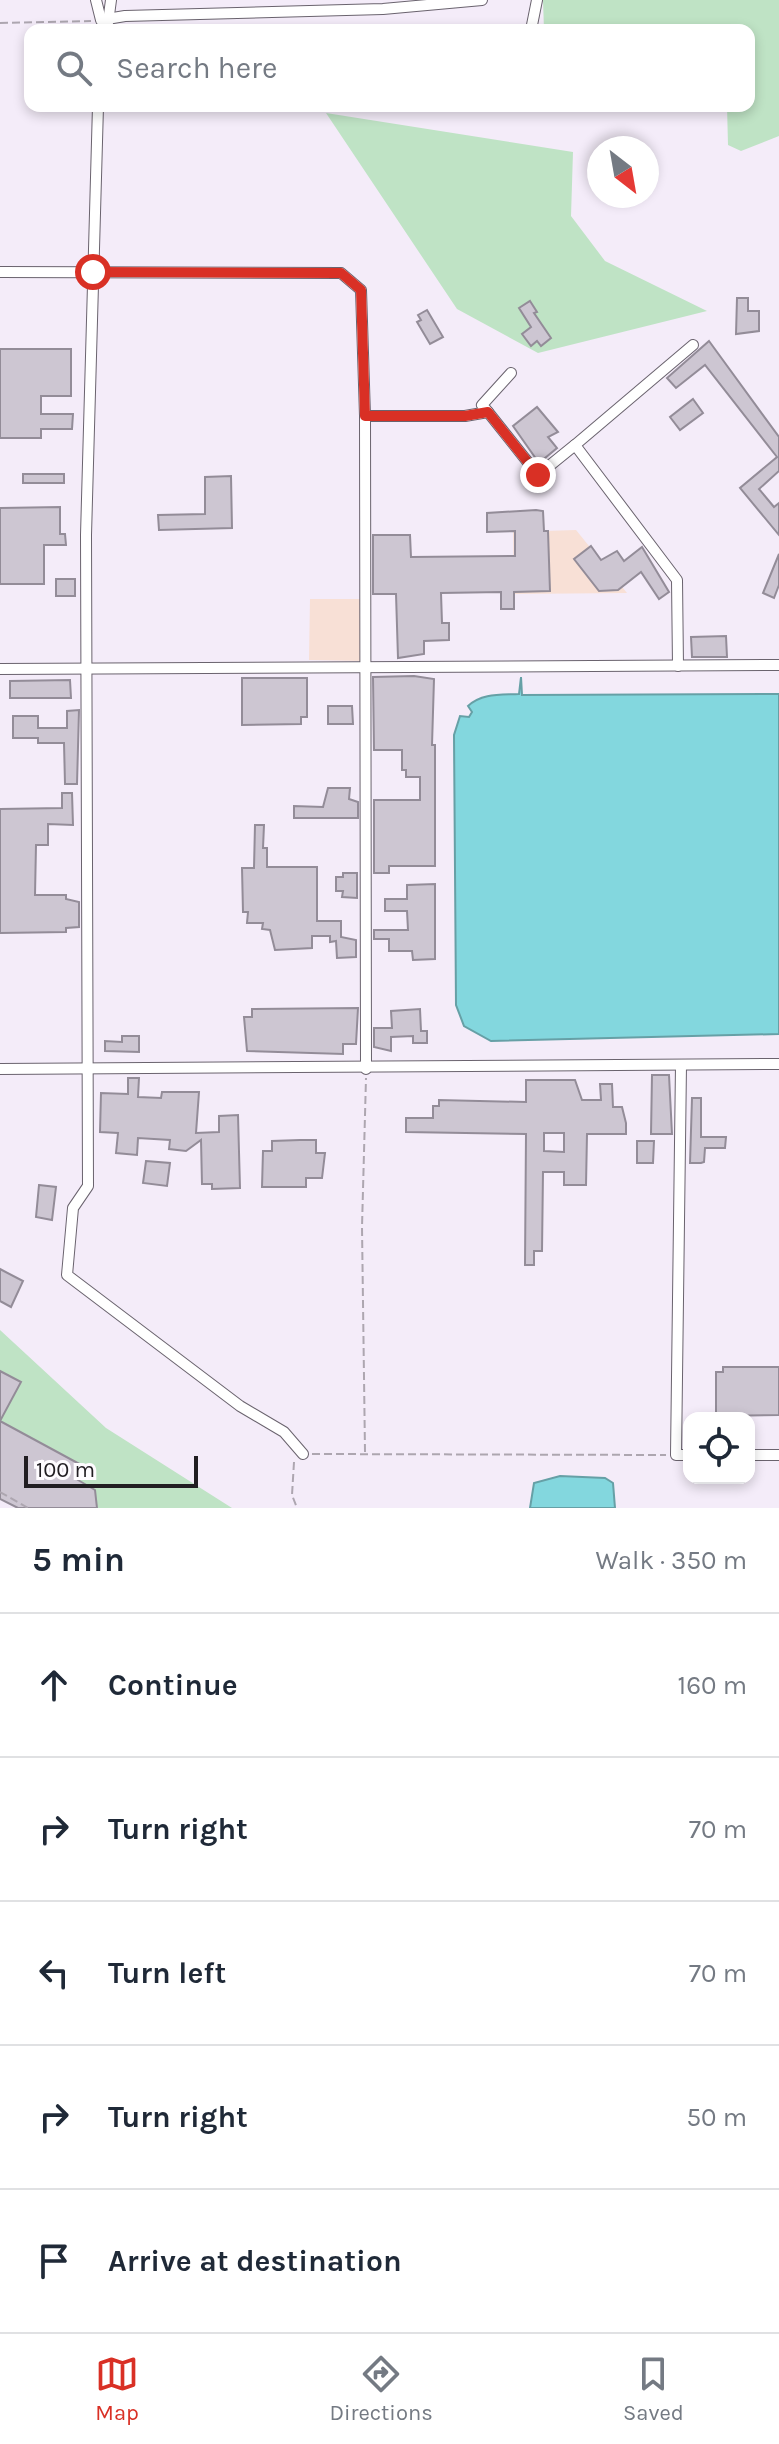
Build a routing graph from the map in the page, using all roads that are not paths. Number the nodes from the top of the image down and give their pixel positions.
1 (96, 0) edge
2 (111, 0) edge
3 (482, 0) edge
4 (537, 0) edge
5 (106, 23) edge
6 (532, 24) edge
7 (98, 112) edge
8 (0, 272) edge
9 (93, 272) junction
10 (693, 345) dead end
11 (511, 373) dead end
12 (488, 412) junction
13 (365, 416) junction
14 (575, 445) junction
15 (779, 665) edge
16 (678, 666) junction
17 (87, 668) junction
18 (366, 668) junction
19 (0, 669) edge
20 (779, 1064) edge
21 (681, 1065) junction
22 (90, 1067) junction
23 (0, 1069) edge
24 (366, 1069) junction
25 (303, 1454) road end
26 (683, 1455) edge
27 (755, 1455) edge
28 (779, 1455) edge

1 - 5 street
2 - 5 street
3 - 5 street
4 - 6 street
7 - 9 street
8 - 9 street
9 - 13 street
9 - 17 street
10 - 14 street
11 - 12 street
12 - 13 street
12 - 14 street
13 - 18 street
14 - 16 street
15 - 16 street
16 - 18 street
17 - 18 street
17 - 19 street
17 - 22 street
18 - 24 street
20 - 21 street
21 - 24 street
21 - 26 street
22 - 23 street
22 - 24 street
22 - 25 street
27 - 28 street

